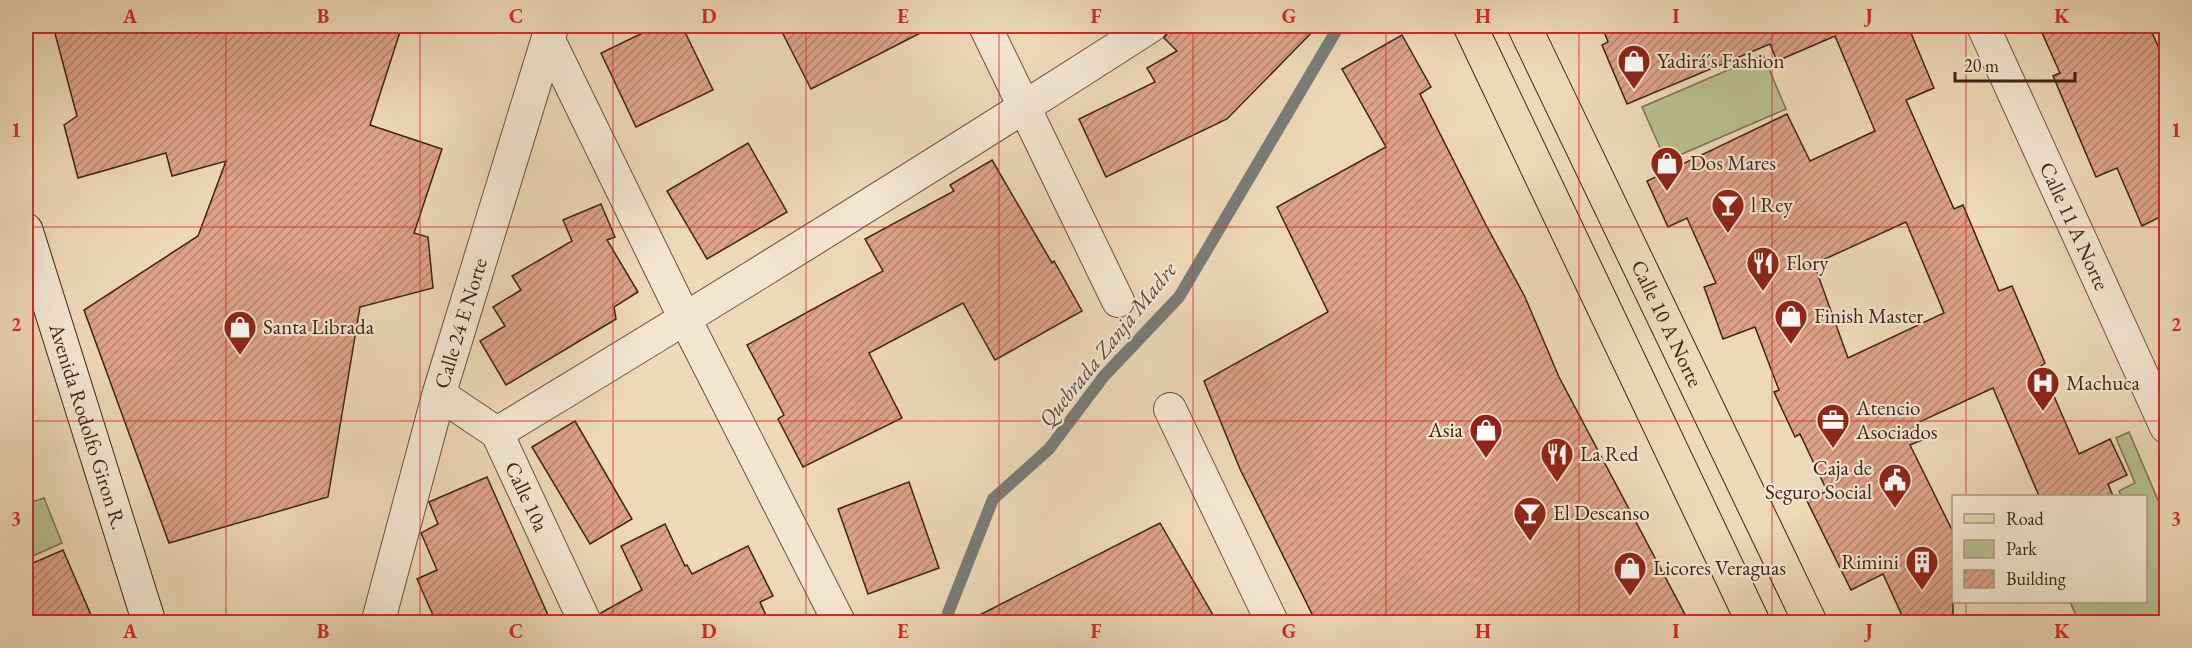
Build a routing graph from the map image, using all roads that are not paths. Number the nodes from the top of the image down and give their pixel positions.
1 (985, 26) edge
2 (1151, 26) edge
3 (1470, 26) edge
4 (1524, 26) edge
5 (1983, 26) edge
6 (550, 32) edge
7 (1025, 107) junction
8 (26, 230) edge
9 (1118, 301) dead end
10 (685, 319) junction
11 (439, 394) junction
12 (1170, 409) dead end
13 (2166, 427) edge
14 (497, 433) junction
15 (149, 622) edge
16 (378, 622) edge
17 (585, 622) edge
18 (839, 622) edge
19 (1272, 622) edge
20 (1753, 622) edge
21 (1810, 622) edge

1 - 7 street
2 - 7 street
3 - 20 main road
4 - 21 main road, Calle 10 A Norte
5 - 13 street, Calle 11 A Norte
6 - 10 street
6 - 11 street, Calle 24 E Norte
7 - 9 street
7 - 10 street
8 - 15 street, Avenida Rodolfo Giron R.
10 - 14 street
10 - 18 street
11 - 14 street
11 - 16 street, Calle 24 E Norte
12 - 19 street
14 - 17 street, Calle 10a

